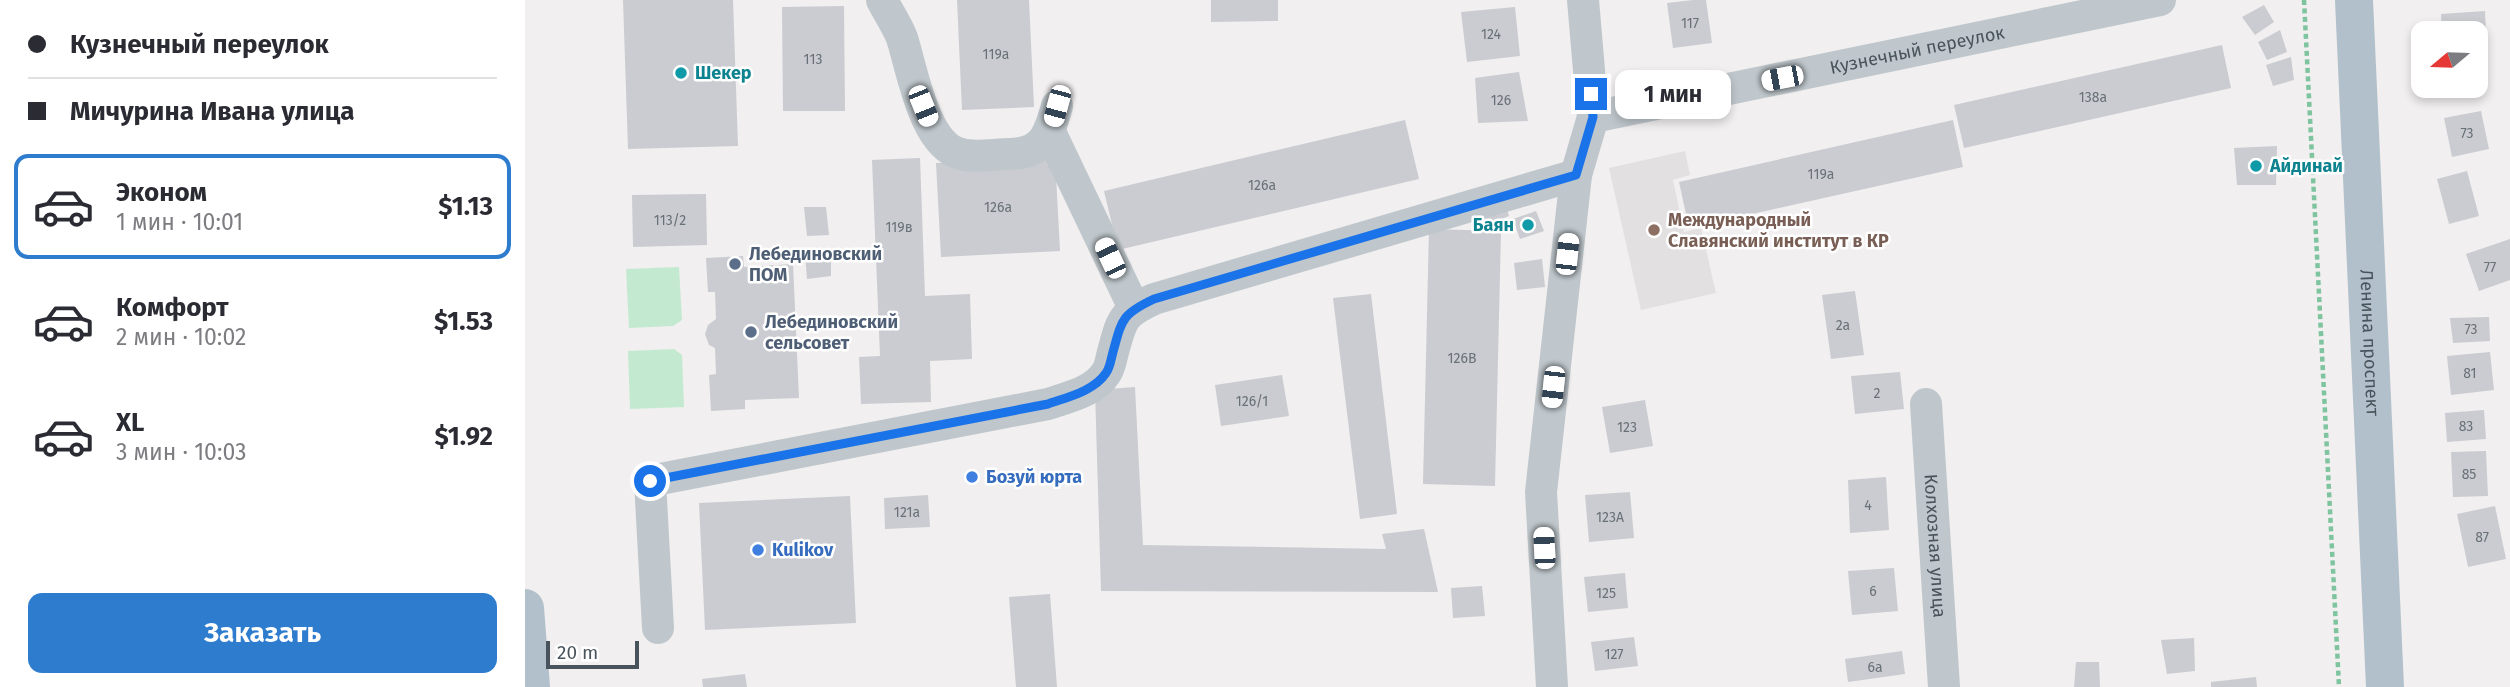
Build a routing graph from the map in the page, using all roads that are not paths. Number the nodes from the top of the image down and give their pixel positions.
1 (882, 0) edge
2 (1583, 0) edge
3 (2160, 0) edge
4 (2354, 0) edge
5 (1593, 117) junction
6 (1576, 175) junction
7 (1134, 308) junction
8 (1926, 404) dead end
9 (525, 608) edge
10 (659, 628) dead end
11 (531, 687) edge
12 (1552, 687) edge
13 (1944, 687) edge
14 (2385, 687) edge

1 - 7 street
2 - 5 street
3 - 5 street, Кузнечный переулок
4 - 14 main road, Ленина проспект
5 - 6 street
6 - 7 street
6 - 12 street
7 - 10 street
8 - 13 street, Колхозная улица
9 - 11 main road

